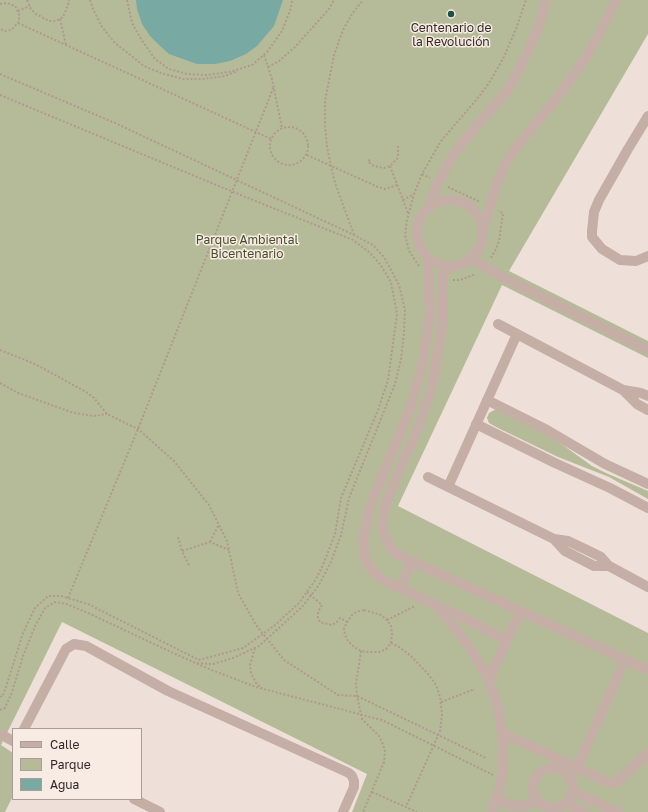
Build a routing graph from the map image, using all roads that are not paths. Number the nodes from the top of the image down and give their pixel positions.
1 (546, 0) edge
2 (616, 0) edge
3 (648, 116) edge
4 (429, 208) junction
5 (483, 229) junction
6 (648, 256) edge
7 (428, 257) junction
8 (470, 258) junction
9 (448, 265) junction
10 (498, 324) dead end
11 (517, 334) junction
12 (648, 350) edge
13 (623, 390) junction
14 (648, 396) edge
15 (487, 400) junction
16 (648, 410) edge
17 (476, 424) junction
18 (428, 477) dead end
19 (648, 484) edge
20 (448, 487) junction
21 (648, 508) edge
22 (413, 561) junction
23 (648, 587) edge
24 (399, 588) junction
25 (436, 605) junction
26 (520, 612) junction
27 (506, 640) junction
28 (625, 660) junction
29 (648, 670) edge
30 (488, 679) junction
31 (25, 728) edge
32 (502, 733) junction
33 (0, 734) edge
34 (12, 740) edge
35 (648, 752) edge
36 (544, 753) junction
37 (577, 768) junction
38 (549, 769) junction
39 (570, 779) junction
40 (572, 791) junction
41 (496, 798) junction
42 (536, 798) junction
43 (136, 800) edge
44 (514, 806) junction
45 (562, 807) edge
46 (160, 812) edge
47 (343, 812) edge
48 (492, 812) edge
49 (530, 812) edge
50 (586, 812) edge
51 (618, 812) edge

1 - 4 street
2 - 5 street
3 - 6 street
4 - 5 street
4 - 7 street
5 - 8 street
7 - 9 street
7 - 24 street
8 - 9 street
8 - 12 street
9 - 22 street
10 - 11 street
11 - 13 street
11 - 15 street
13 - 14 street
13 - 16 street
15 - 17 street
15 - 19 street
17 - 20 street
17 - 21 street
18 - 20 street
20 - 23 street
22 - 24 street
22 - 26 street
24 - 25 street
25 - 27 street
25 - 30 street
26 - 27 street
26 - 28 street
27 - 30 street
28 - 29 street
28 - 37 street
30 - 32 street
31 - 47 street
32 - 36 street
32 - 41 street
33 - 34 street
35 - 37 street
36 - 37 street
36 - 38 street
37 - 39 street
38 - 39 street
38 - 42 street
39 - 40 street
40 - 45 street
40 - 51 street
41 - 44 street
41 - 48 street
42 - 44 street
42 - 45 street
43 - 46 street
44 - 49 street
45 - 50 street

